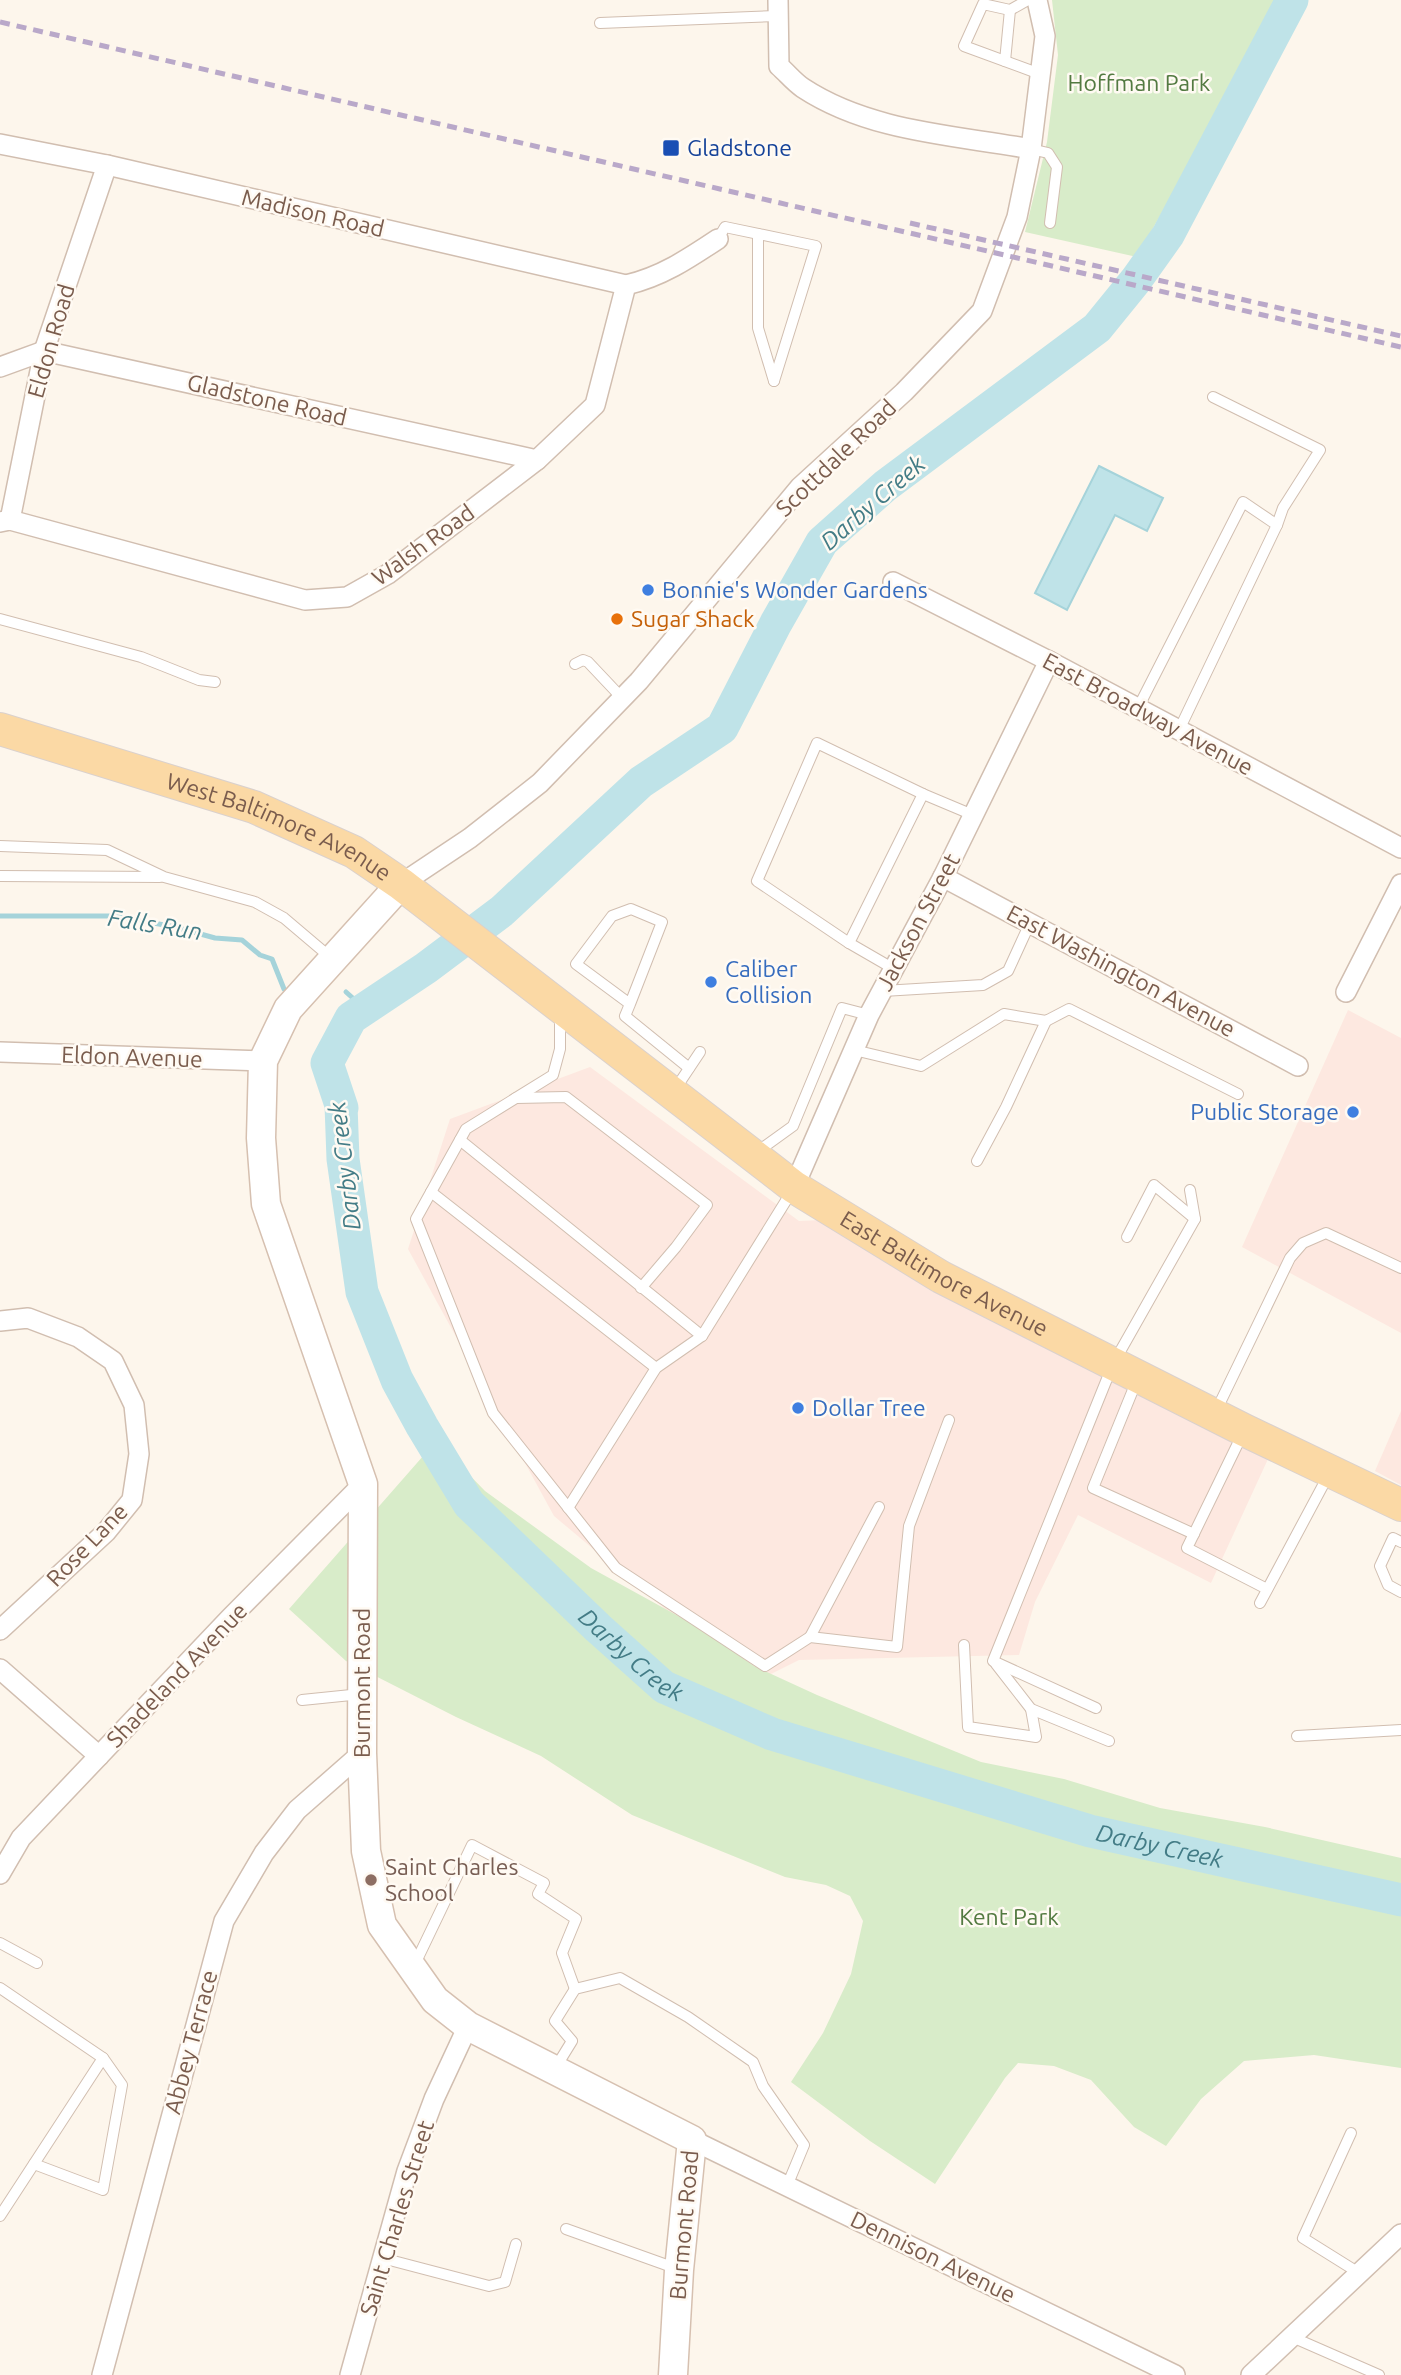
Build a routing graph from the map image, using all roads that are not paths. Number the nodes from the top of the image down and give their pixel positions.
1 (1028, 0) edge
2 (1037, 0) edge
3 (777, 8) edge
4 (1010, 10) junction
5 (600, 23) dead end
6 (1005, 61) junction
7 (1040, 74) junction
8 (0, 144) edge
9 (1031, 149) junction
10 (107, 165) junction
11 (1049, 223) dead end
12 (758, 234) junction
13 (718, 239) joint
14 (626, 285) junction
15 (44, 351) junction
16 (0, 367) edge
17 (1213, 397) dead end
18 (537, 460) junction
19 (5, 521) edge
20 (1277, 525) junction
21 (893, 582) dead end
22 (0, 619) edge
23 (1049, 661) junction
24 (575, 664) dead end
25 (215, 682) dead end
26 (622, 698) junction
27 (1139, 708) junction
28 (0, 729) edge
29 (1179, 730) junction
30 (923, 794) junction
31 (973, 815) junction
32 (0, 846) edge
33 (1401, 848) edge
34 (0, 876) edge
35 (164, 877) junction
36 (943, 877) junction
37 (1401, 884) edge
38 (411, 892) junction
39 (1030, 923) junction
40 (849, 943) junction
41 (333, 959) junction
42 (894, 969) junction
43 (526, 982) joint
44 (882, 991) junction
45 (1346, 992) dead end
46 (630, 1004) junction
47 (560, 1009) junction
48 (869, 1015) junction
49 (1046, 1021) junction
50 (854, 1050) junction
51 (0, 1052) edge
52 (700, 1052) dead end
53 (263, 1061) junction
54 (1298, 1066) dead end
55 (689, 1068) junction
56 (1238, 1094) dead end
57 (672, 1095) junction
58 (515, 1098) junction
59 (460, 1140) junction
60 (751, 1156) junction
61 (977, 1161) dead end
62 (794, 1187) junction
63 (1190, 1190) dead end
64 (431, 1192) junction
65 (1195, 1219) junction
66 (1127, 1237) dead end
67 (1401, 1268) edge
68 (641, 1288) junction
69 (0, 1321) edge
70 (702, 1336) junction
71 (656, 1368) junction
72 (1126, 1371) junction
73 (1214, 1415) junction
74 (949, 1420) dead end
75 (1244, 1430) junction
76 (1330, 1471) junction
77 (363, 1484) junction
78 (1401, 1505) edge
79 (879, 1507) dead end
80 (568, 1508) junction
81 (1194, 1534) junction
82 (1401, 1542) edge
83 (1267, 1589) junction
84 (1401, 1592) edge
85 (1259, 1603) dead end
86 (0, 1630) edge
87 (810, 1637) junction
88 (964, 1645) dead end
89 (993, 1661) junction
90 (0, 1668) edge
91 (362, 1694) junction
92 (302, 1700) dead end
93 (1096, 1708) dead end
94 (1031, 1709) junction
95 (1401, 1730) edge
96 (1297, 1736) dead end
97 (1110, 1741) dead end
98 (362, 1753) junction
99 (99, 1756) junction
100 (0, 1874) edge
101 (0, 1942) edge
102 (37, 1963) dead end
103 (412, 1969) junction
104 (0, 1988) edge
105 (575, 1989) junction
106 (468, 2026) junction
107 (103, 2058) junction
108 (554, 2070) junction
109 (1351, 2133) dead end
110 (692, 2140) junction
111 (34, 2164) junction
112 (787, 2186) junction
113 (0, 2216) edge
114 (566, 2229) dead end
115 (1396, 2242) edge
116 (516, 2244) dead end
117 (383, 2258) junction
118 (679, 2270) junction
119 (1359, 2273) junction
120 (1292, 2337) junction
121 (102, 2375) edge
122 (350, 2375) edge
123 (673, 2375) edge
124 (1175, 2375) edge
125 (1251, 2375) edge
126 (1379, 2375) edge

1 - 4 lane
2 - 7 street, Scottdale Road
3 - 5 lane
3 - 9 street
4 - 6 lane
4 - 6 lane
6 - 7 lane
7 - 9 street, Scottdale Road
8 - 10 street, Madison Road
9 - 11 lane
9 - 26 street, Scottdale Road
10 - 14 street, Madison Road
10 - 15 street, Eldon Road
12 - 12 lane
12 - 13 lane
13 - 14 street
14 - 18 street, Walsh Road
15 - 16 street
15 - 18 street, Gladstone Road
15 - 19 street, Eldon Road
17 - 20 lane
18 - 19 street, Walsh Road
20 - 27 lane
20 - 29 lane
21 - 23 street, East Broadway Avenue
22 - 25 lane
23 - 27 street, East Broadway Avenue
23 - 31 street, Jackson Street
24 - 26 lane
26 - 38 street, Scottdale Road
27 - 29 street, East Broadway Avenue
28 - 38 main road, West Baltimore Avenue
29 - 33 street, East Broadway Avenue
30 - 31 lane
30 - 40 lane
30 - 40 lane
31 - 36 street, Jackson Street
32 - 35 lane
34 - 35 lane
35 - 41 lane
36 - 39 street, East Washington Avenue
36 - 42 street, Jackson Street
37 - 45 street
38 - 41 street, Burmont Road
38 - 43 main road, West Baltimore Avenue
39 - 44 lane
39 - 54 street, East Washington Avenue
40 - 42 lane
41 - 53 street, Burmont Road
42 - 44 street, Jackson Street
43 - 47 main road, East Baltimore Avenue
44 - 48 street, Jackson Street
46 - 46 lane
46 - 55 lane
47 - 57 main road, East Baltimore Avenue
47 - 58 lane
48 - 50 street, Jackson Street
48 - 60 lane
49 - 50 lane
49 - 56 lane
49 - 61 lane
50 - 62 street, Jackson Street
51 - 53 street, Eldon Avenue
52 - 55 lane
53 - 77 street, Burmont Road
55 - 57 lane
57 - 60 main road, East Baltimore Avenue
58 - 59 lane
58 - 68 lane
59 - 64 lane
59 - 68 lane
60 - 62 main road, East Baltimore Avenue
62 - 70 lane
62 - 72 main road, East Baltimore Avenue
63 - 65 lane
64 - 71 lane
64 - 80 lane
65 - 66 lane
65 - 72 lane
67 - 73 lane
68 - 70 lane
69 - 86 street, Rose Lane
70 - 71 lane
71 - 80 lane
72 - 73 main road, East Baltimore Avenue
72 - 81 lane
72 - 89 lane
73 - 75 main road, East Baltimore Avenue
74 - 87 lane
75 - 76 main road, East Baltimore Avenue
75 - 81 lane
76 - 78 main road, East Baltimore Avenue
76 - 83 lane
77 - 91 street, Burmont Road
77 - 99 street, Shadeland Avenue
79 - 87 lane
80 - 87 lane
81 - 83 lane
82 - 84 lane
83 - 85 lane
88 - 94 lane
89 - 93 lane
89 - 94 lane
90 - 99 street
91 - 92 lane
91 - 98 street, Burmont Road
94 - 97 lane
95 - 96 lane
98 - 103 street, Burmont Road
98 - 121 street, Abbey Terrace
99 - 100 street, Shadeland Avenue
101 - 102 lane
103 - 105 lane
103 - 106 street, Burmont Road
104 - 107 lane
105 - 108 lane
105 - 112 lane
106 - 108 street, Burmont Road
106 - 117 street, Saint Charles Street
107 - 111 lane
107 - 111 lane
108 - 110 street, Burmont Road
109 - 119 lane
110 - 112 street, Dennison Avenue
110 - 118 street, Burmont Road
111 - 113 lane
112 - 124 street, Dennison Avenue
114 - 118 lane
115 - 119 street
116 - 117 lane
117 - 122 street, Saint Charles Street
118 - 123 street, Burmont Road
119 - 120 street
120 - 125 street
120 - 126 lane

